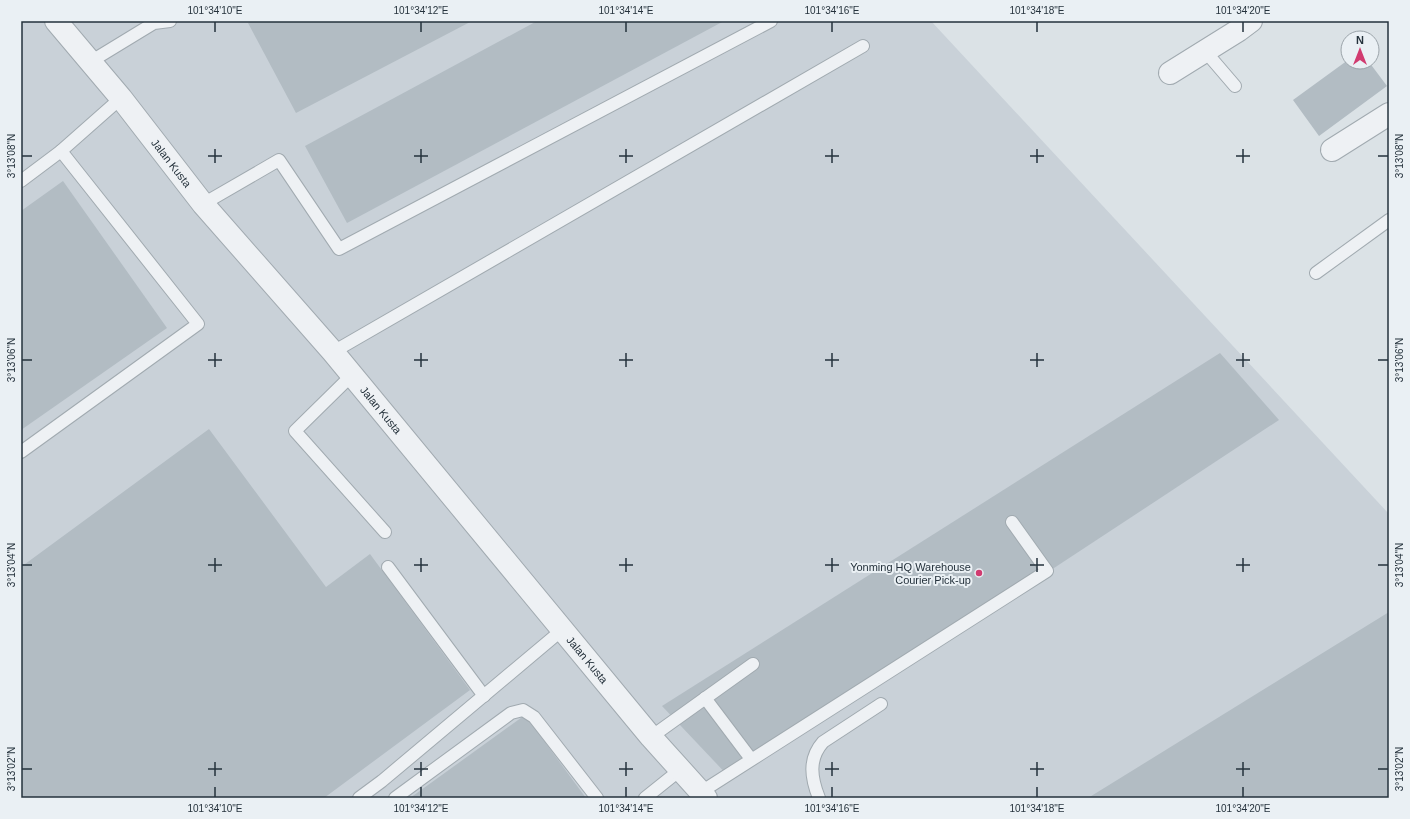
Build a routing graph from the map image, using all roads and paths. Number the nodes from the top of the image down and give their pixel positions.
1 (56, 21) edge
2 (170, 21) edge
3 (772, 21) edge
4 (1251, 21) edge
5 (143, 25) edge
6 (862, 46) dead end
7 (1205, 51) junction
8 (90, 62) junction
9 (1170, 73) dead end
10 (1235, 86) dead end
11 (121, 98) junction
12 (1389, 114) edge
13 (1332, 150) dead end
14 (61, 152) junction
15 (21, 181) edge
16 (203, 204) junction
17 (1389, 220) edge
18 (1316, 273) dead end
19 (333, 352) junction
20 (352, 375) junction
21 (21, 452) edge
22 (1012, 522) dead end
23 (385, 532) dead end
24 (388, 567) dead end
25 (562, 630) junction
26 (753, 664) dead end
27 (484, 696) junction
28 (705, 698) junction
29 (881, 704) dead end
30 (651, 737) junction
31 (751, 759) junction
32 (680, 770) junction
33 (704, 795) edge
34 (360, 798) edge
35 (395, 798) edge
36 (597, 798) edge
37 (645, 798) edge
38 (819, 798) edge

1 - 8 street, Jalan Kusta
2 - 5 lane
3 - 16 lane
4 - 7 street
5 - 8 lane
6 - 19 lane
7 - 9 street
7 - 10 lane
8 - 11 street, Jalan Kusta
11 - 14 lane
11 - 16 street, Jalan Kusta
12 - 13 street
14 - 15 lane
14 - 21 lane
16 - 19 street, Jalan Kusta
17 - 18 lane
19 - 20 street, Jalan Kusta
20 - 23 lane
20 - 25 street, Jalan Kusta
22 - 31 lane
24 - 27 lane
25 - 27 lane
25 - 30 street, Jalan Kusta
26 - 28 lane
27 - 34 lane
28 - 30 lane
28 - 31 lane
29 - 38 lane
30 - 32 street, Jalan Kusta
31 - 33 lane
32 - 33 street, Jalan Kusta
32 - 37 lane
35 - 36 lane

